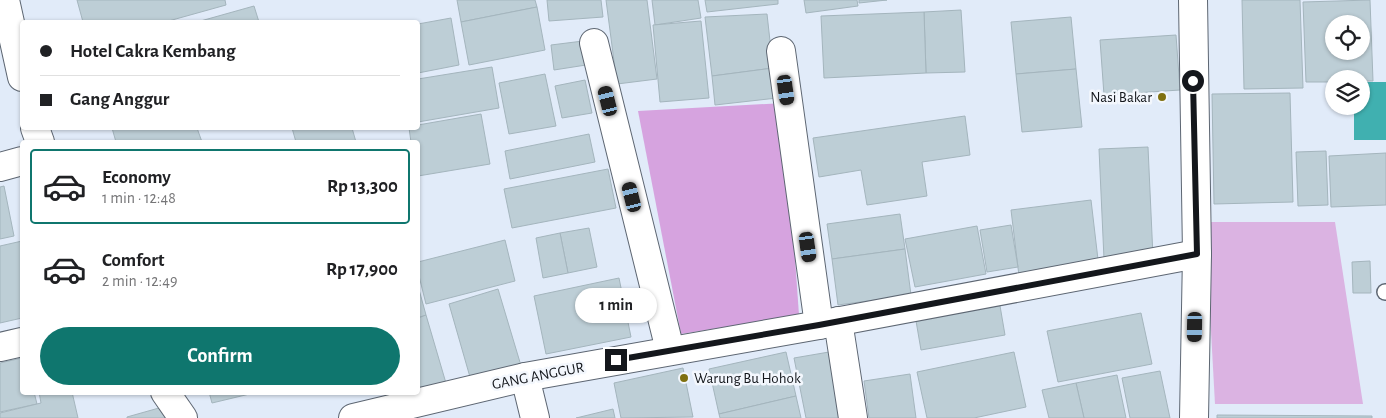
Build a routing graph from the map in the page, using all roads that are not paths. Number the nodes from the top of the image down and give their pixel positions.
1 (5, 0) edge
2 (1193, 0) edge
3 (594, 43) dead end
4 (781, 50) dead end
5 (20, 68) edge
6 (20, 162) edge
7 (0, 167) edge
8 (1197, 254) junction
9 (829, 323) junction
10 (20, 343) edge
11 (0, 348) edge
12 (670, 350) junction
13 (525, 377) junction
14 (167, 395) edge
15 (183, 418) edge
16 (353, 418) edge
17 (535, 418) edge
18 (853, 418) edge
19 (1194, 418) edge

1 - 5 street
2 - 8 street
3 - 12 street
4 - 9 street
6 - 7 street
8 - 9 street, GANG ANGGUR
8 - 19 street
9 - 12 street, GANG ANGGUR
9 - 18 street
10 - 11 street
12 - 13 street, GANG ANGGUR
13 - 16 street, GANG ANGGUR
13 - 17 street
14 - 15 street

